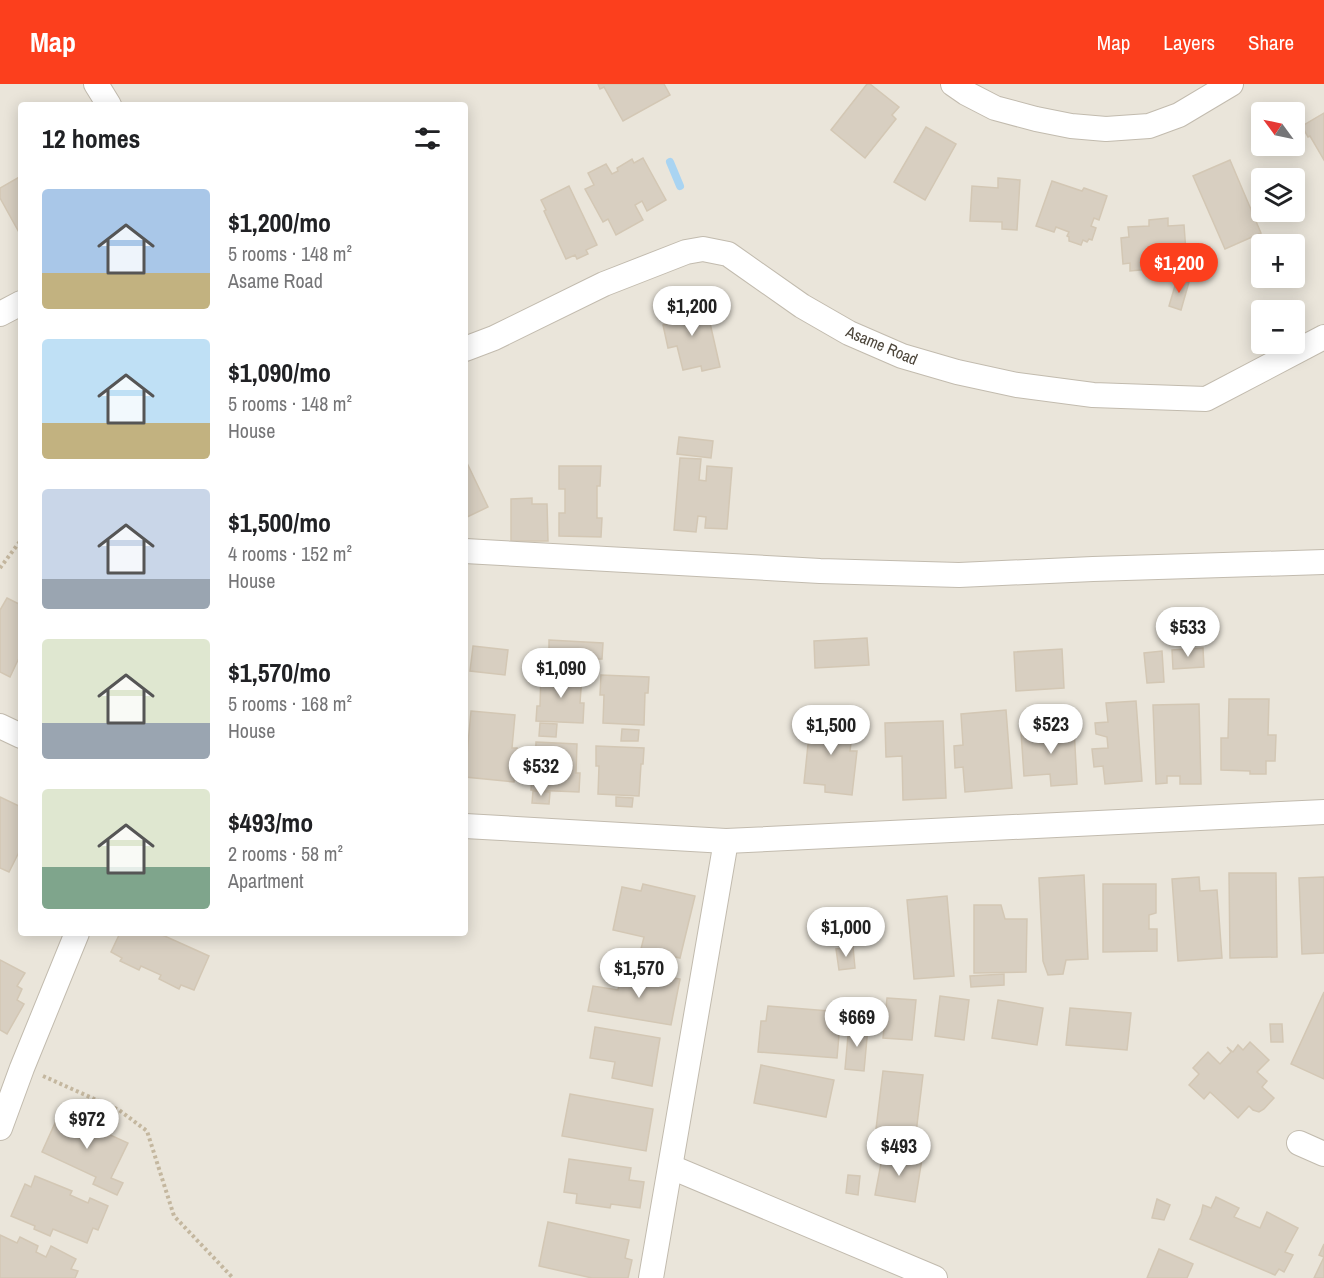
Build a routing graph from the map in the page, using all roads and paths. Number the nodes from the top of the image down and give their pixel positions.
1 (96, 84) edge
2 (953, 84) edge
3 (1231, 84) edge
4 (107, 102) edge
5 (18, 305) edge
6 (0, 314) edge
7 (1324, 337) edge
8 (468, 348) edge
9 (18, 544) edge
10 (468, 551) edge
11 (1324, 562) edge
12 (0, 568) edge
13 (0, 726) edge
14 (18, 735) edge
15 (1324, 812) edge
16 (468, 826) edge
17 (726, 841) junction
18 (76, 936) edge
19 (22, 1068) junction
20 (5, 1099) edge
21 (0, 1128) edge
22 (1299, 1143) dead end
23 (1324, 1154) edge
24 (671, 1167) junction
25 (233, 1278) edge
26 (651, 1278) edge
27 (935, 1278) edge

1 - 4 street
2 - 3 street
5 - 6 street
7 - 8 street, Asame Road
9 - 12 path
10 - 11 street
13 - 14 street
15 - 17 street
16 - 17 street
17 - 24 street
18 - 19 street
19 - 20 street
19 - 25 path
20 - 21 street
22 - 23 street
24 - 26 street
24 - 27 street

